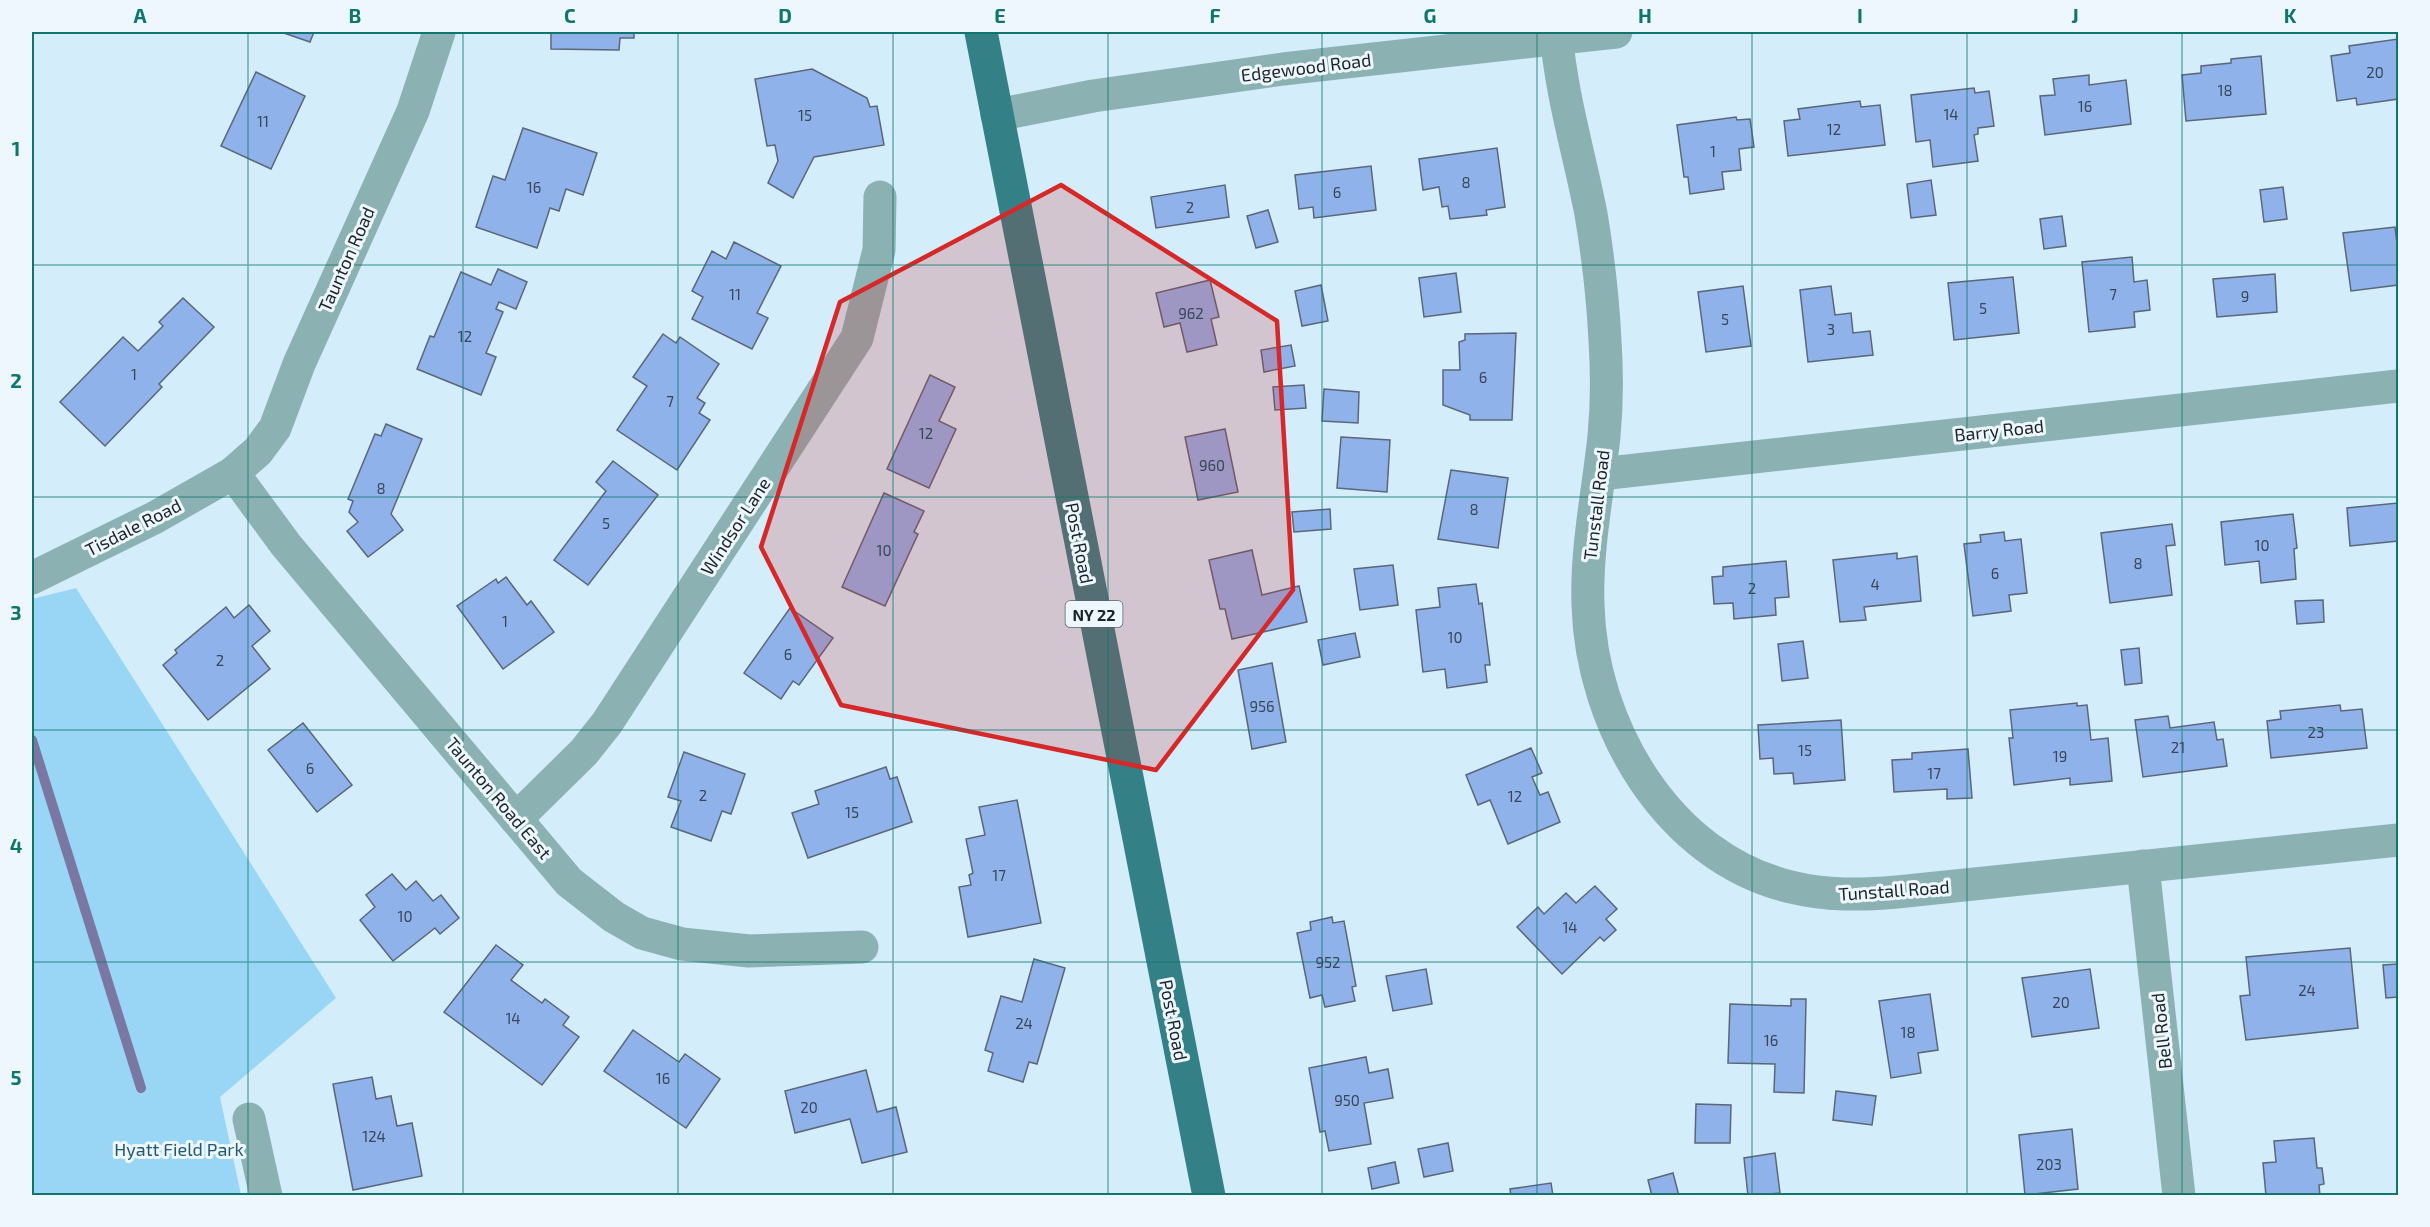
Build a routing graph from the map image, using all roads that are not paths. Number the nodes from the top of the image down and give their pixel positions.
1 (439, 32) edge
2 (981, 32) edge
3 (1616, 32) edge
4 (1557, 35) edge
5 (997, 115) junction
6 (880, 198) dead end
7 (2398, 386) edge
8 (233, 473) junction
9 (1600, 474) junction
10 (32, 578) edge
11 (516, 819) junction
12 (2398, 840) edge
13 (2143, 866) junction
14 (862, 947) dead end
15 (249, 1119) dead end
16 (266, 1196) edge
17 (1209, 1196) edge
18 (2179, 1196) edge

1 - 8 street, Taunton Road
2 - 5 main road, Post Road / NY 22
3 - 4 street, Edgewood Road
4 - 5 street, Edgewood Road
4 - 9 street, Tunstall Road
5 - 17 main road, Post Road / NY 22
6 - 11 street, Windsor Lane
7 - 9 street, Barry Road
8 - 10 street, Tisdale Road
8 - 11 street, Taunton Road East
9 - 13 street, Tunstall Road
11 - 14 street, Taunton Road East
12 - 13 street, Tunstall Road
13 - 18 street, Bell Road
15 - 16 street

